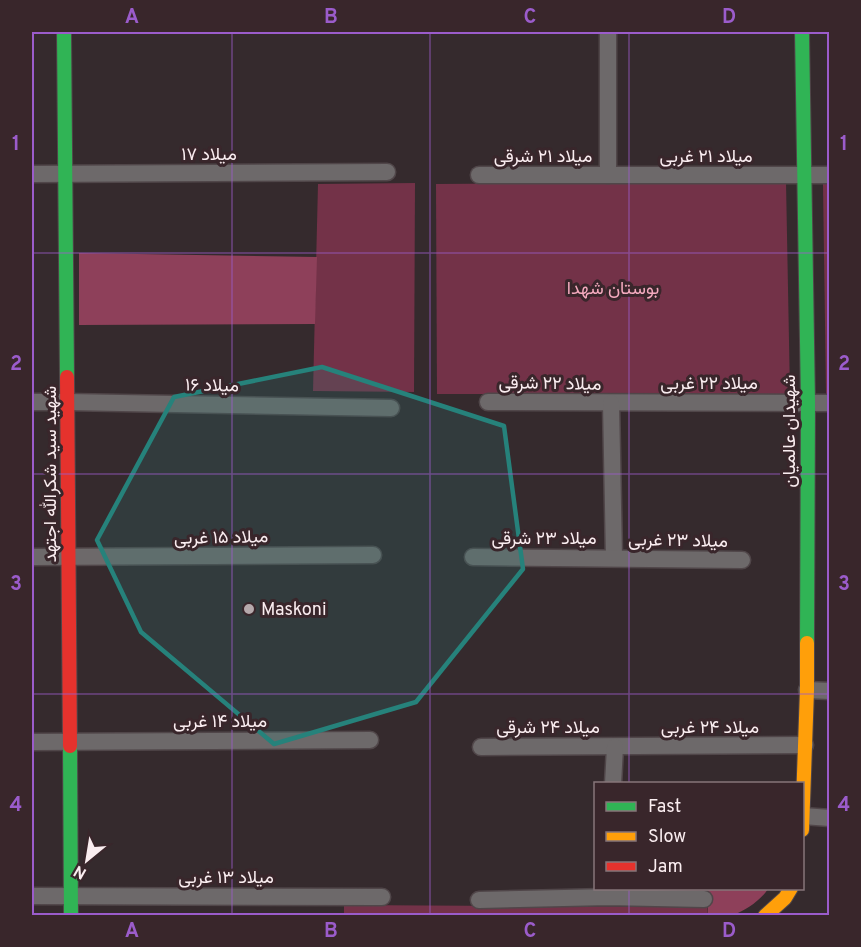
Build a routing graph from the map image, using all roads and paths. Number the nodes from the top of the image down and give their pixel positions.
1 (64, 32) edge
2 (608, 32) edge
3 (802, 32) edge
4 (387, 172) dead end
5 (32, 174) edge
6 (65, 174) junction
7 (804, 175) junction
8 (830, 175) edge
9 (478, 176) dead end
10 (608, 176) junction
11 (32, 402) edge
12 (67, 402) junction
13 (488, 402) dead end
14 (611, 403) junction
15 (808, 403) junction
16 (830, 403) edge
17 (392, 408) dead end
18 (373, 555) dead end
19 (32, 557) edge
20 (473, 557) dead end
21 (68, 558) junction
22 (614, 558) junction
23 (742, 560) dead end
24 (807, 690) junction
25 (830, 691) edge
26 (370, 740) dead end
27 (32, 742) edge
28 (70, 742) junction
29 (806, 746) junction
30 (481, 747) dead end
31 (615, 747) junction
32 (613, 782) edge
33 (804, 797) edge
34 (830, 818) edge
35 (804, 823) edge
36 (790, 890) edge
37 (609, 893) edge
38 (32, 896) edge
39 (71, 896) junction
40 (382, 897) dead end
41 (704, 899) dead end
42 (479, 900) dead end
43 (71, 915) edge
44 (765, 915) edge

1 - 6 street, شهید سید شکرالله اجتهد
2 - 10 street
3 - 7 street, شهیدان عالمیان
4 - 6 street, میلاد ۱۷
5 - 6 street, میلاد ۱۷
6 - 12 street, شهید سید شکرالله اجتهد
7 - 8 street, میلاد ۲۱ غربی
7 - 10 street, میلاد ۲۱ غربی
7 - 15 street, شهیدان عالمیان
9 - 10 street, میلاد ۲۱ شرقی
11 - 12 street, میلاد ۱۶
12 - 17 street, میلاد ۱۶
12 - 21 street, شهید سید شکرالله اجتهد
13 - 14 street, میلاد ۲۲ شرقی
14 - 15 street, میلاد ۲۲ غربی
14 - 22 street
15 - 16 street, میلاد ۲۲ غربی
15 - 24 street, شهیدان عالمیان
18 - 21 street, میلاد ۱۵ غربی
19 - 21 street, میلاد ۱۵ غربی
20 - 22 street, میلاد ۲۳ شرقی
21 - 28 street, شهید سید شکرالله اجتهد
22 - 23 street, میلاد ۲۳ غربی
24 - 25 street
24 - 29 street, شهیدان عالمیان
26 - 28 street, میلاد ۱۴ غربی
27 - 28 street, میلاد ۱۴ غربی
28 - 39 street, شهید سید شکرالله اجتهد
29 - 31 street, میلاد ۲۴ غربی
29 - 33 street, شهیدان عالمیان
30 - 31 street, میلاد ۲۴ شرقی
31 - 32 street
34 - 35 street
36 - 44 street
37 - 41 street
37 - 42 street
38 - 39 street, میلاد ۱۳ غربی
39 - 40 street, میلاد ۱۳ غربی
39 - 43 street, شهید سید شکرالله اجتهد

